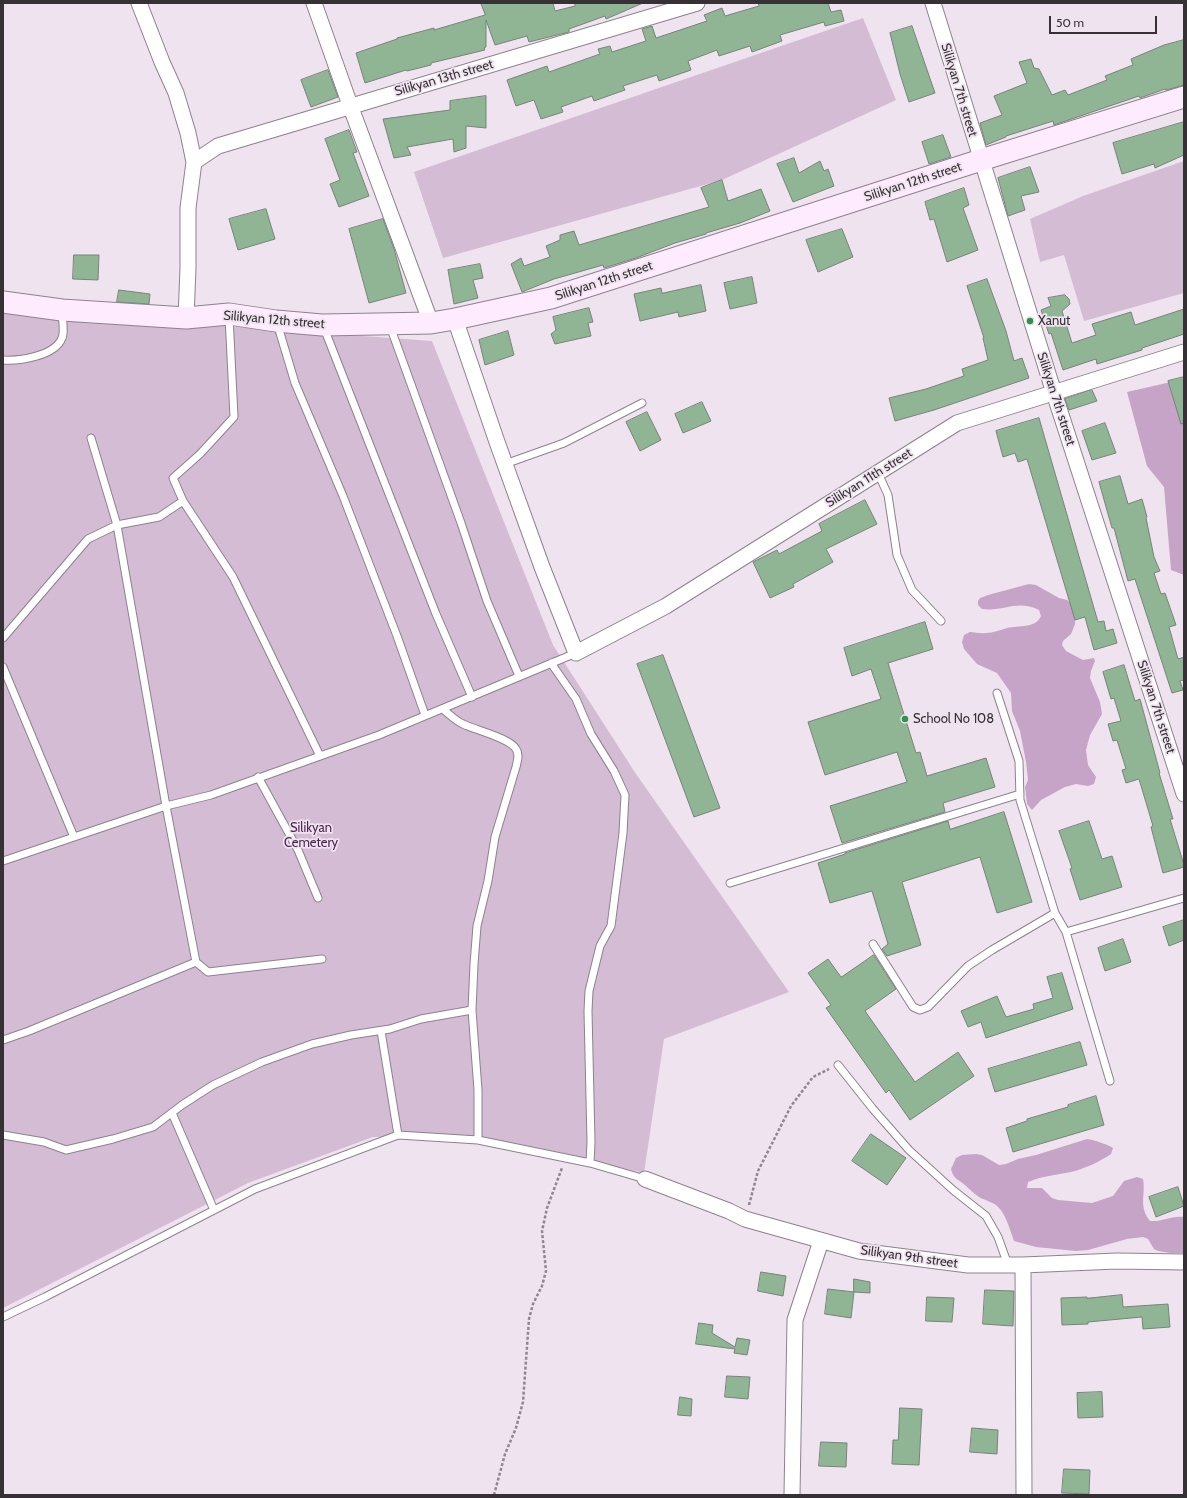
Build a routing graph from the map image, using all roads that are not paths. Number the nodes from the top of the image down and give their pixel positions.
1 (139, 3) edge
2 (314, 3) edge
3 (697, 3) edge
4 (933, 3) edge
5 (1184, 97) edge
6 (350, 105) junction
7 (981, 160) junction
8 (194, 162) junction
9 (3, 302) edge
10 (62, 310) junction
11 (229, 314) junction
12 (186, 318) junction
13 (455, 320) junction
14 (276, 321) junction
15 (431, 323) junction
16 (389, 324) junction
17 (322, 325) junction
18 (1184, 352) edge
19 (3, 360) edge
20 (1054, 393) junction
21 (642, 403) dead end
22 (91, 438) dead end
23 (505, 464) junction
24 (878, 473) junction
25 (183, 501) junction
26 (117, 525) junction
27 (941, 621) dead end
28 (3, 638) edge
29 (576, 653) junction
30 (551, 663) junction
31 (3, 667) edge
32 (519, 676) junction
33 (997, 693) dead end
34 (472, 697) junction
35 (443, 710) junction
36 (425, 716) junction
37 (320, 756) junction
38 (258, 777) junction
39 (1020, 794) junction
40 (1184, 794) edge
41 (166, 806) junction
42 (74, 837) junction
43 (3, 861) edge
44 (730, 883) dead end
45 (318, 898) dead end
46 (1184, 898) edge
47 (1055, 913) junction
48 (1066, 932) junction
49 (874, 944) dead end
50 (322, 959) dead end
51 (196, 962) junction
52 (472, 1010) junction
53 (381, 1031) junction
54 (3, 1040) edge
55 (838, 1064) road end
56 (1110, 1081) dead end
57 (172, 1113) junction
58 (3, 1135) edge
59 (398, 1135) junction
60 (478, 1140) junction
61 (590, 1163) junction
62 (645, 1179) joint
63 (214, 1210) junction
64 (821, 1241) junction
65 (1184, 1262) edge
66 (1008, 1265) junction
67 (1023, 1265) junction
68 (3, 1317) edge
69 (792, 1495) edge
70 (1024, 1495) edge

1 - 8 street
2 - 6 street
3 - 6 street, Silikyan 13th street
4 - 7 street, Silikyan 7th street
5 - 7 main road, Silikyan 12th street
6 - 8 street, Silikyan 13th street
6 - 15 street
7 - 13 main road, Silikyan 12th street
7 - 20 street, Silikyan 7th street
8 - 12 street
9 - 10 main road, Silikyan 12th street
10 - 12 main road, Silikyan 12th street
10 - 19 lane
11 - 12 main road, Silikyan 12th street
11 - 14 main road, Silikyan 12th street
11 - 25 lane
13 - 15 main road, Silikyan 12th street
13 - 23 street
14 - 17 main road, Silikyan 12th street
14 - 36 lane
15 - 16 main road, Silikyan 12th street
16 - 17 main road, Silikyan 12th street
16 - 32 lane
17 - 34 lane
18 - 20 street, Silikyan 11th street
20 - 24 street, Silikyan 11th street
20 - 40 street, Silikyan 7th street
21 - 23 lane
22 - 26 lane
23 - 29 street
24 - 27 lane
24 - 29 street, Silikyan 11th street
25 - 26 lane
25 - 37 lane
26 - 28 lane
26 - 41 lane
29 - 30 lane
30 - 32 lane
30 - 61 lane
31 - 42 lane
32 - 34 lane
33 - 39 lane
34 - 35 lane
35 - 36 lane
35 - 52 lane
36 - 37 lane
37 - 38 lane
38 - 41 lane
38 - 45 lane
39 - 44 lane
39 - 47 lane
41 - 42 lane
41 - 51 lane
42 - 43 lane
46 - 48 lane
47 - 48 lane
47 - 49 lane
48 - 56 lane
50 - 51 lane
51 - 54 lane
52 - 53 lane
52 - 60 lane
53 - 57 lane
53 - 59 lane
55 - 66 lane
57 - 58 lane
57 - 63 lane
59 - 60 lane
59 - 63 lane
60 - 61 lane
61 - 62 lane
62 - 64 street, Silikyan 9th street
63 - 68 lane
64 - 66 street, Silikyan 9th street
64 - 69 street
65 - 67 street, Silikyan 9th street
66 - 67 street, Silikyan 9th street
67 - 70 street

